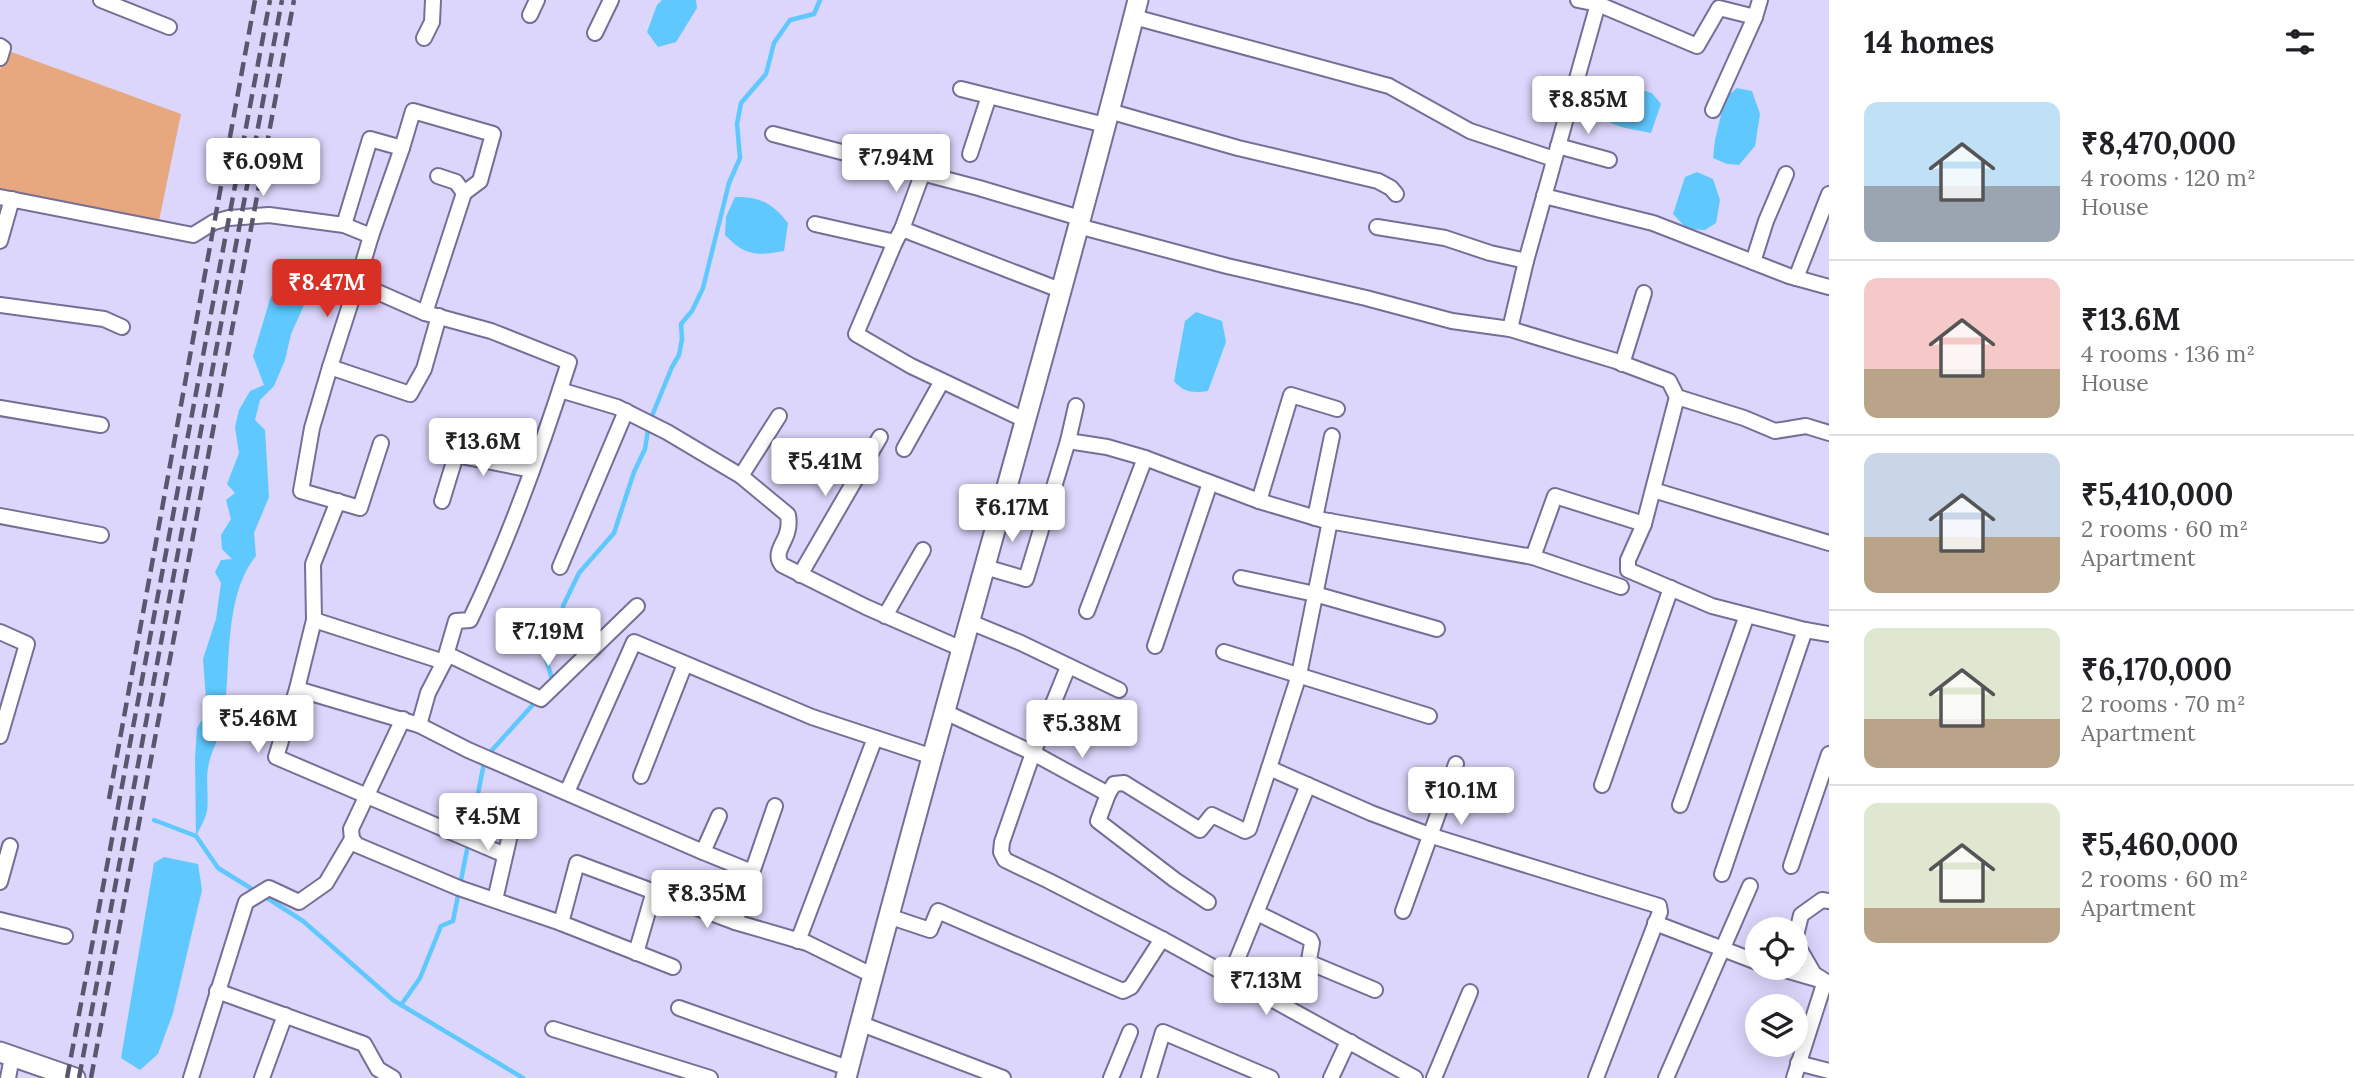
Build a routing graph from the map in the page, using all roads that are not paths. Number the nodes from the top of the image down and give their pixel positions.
1 (101, 0) edge
2 (433, 0) edge
3 (537, 0) edge
4 (611, 0) edge
5 (1578, 0) edge
6 (1760, 0) edge
7 (1598, 2) edge
8 (1136, 9) edge
9 (530, 15) dead end
10 (1755, 18) junction
11 (169, 27) dead end
12 (595, 33) dead end
13 (424, 38) dead end
14 (0, 46) edge
15 (0, 58) edge
16 (961, 89) dead end
17 (989, 96) junction
18 (1713, 110) dead end
19 (1107, 118) junction
20 (773, 134) dead end
21 (402, 148) junction
22 (1556, 152) junction
23 (970, 155) dead end
24 (1609, 160) dead end
25 (923, 172) junction
26 (1786, 174) dead end
27 (438, 176) dead end
28 (464, 193) junction
29 (1396, 194) dead end
30 (1829, 194) edge
31 (1544, 196) junction
32 (6, 198) edge
33 (1079, 222) junction
34 (815, 224) dead end
35 (344, 225) junction
36 (1377, 227) dead end
37 (898, 235) junction
38 (371, 236) junction
39 (0, 241) edge
40 (1526, 261) junction
41 (1753, 262) junction
42 (1796, 278) junction
43 (357, 282) junction
44 (1829, 286) edge
45 (1060, 290) junction
46 (1644, 293) dead end
47 (0, 305) edge
48 (432, 314) junction
49 (122, 327) dead end
50 (1510, 329) junction
51 (1622, 364) junction
52 (330, 367) junction
53 (942, 381) junction
54 (560, 390) junction
55 (1677, 397) junction
56 (1076, 405) dead end
57 (0, 408) edge
58 (1336, 409) dead end
59 (626, 411) junction
60 (779, 416) dead end
61 (1025, 419) junction
62 (101, 425) dead end
63 (1829, 433) edge
64 (1332, 436) dead end
65 (880, 437) dead end
66 (1068, 441) junction
67 (381, 443) dead end
68 (904, 449) dead end
69 (1145, 458) junction
70 (532, 470) junction
71 (741, 476) junction
72 (1210, 483) junction
73 (1653, 490) junction
74 (338, 501) junction
75 (442, 501) dead end
76 (1259, 501) junction
77 (0, 516) edge
78 (1315, 518) junction
79 (1330, 521) junction
80 (1644, 524) junction
81 (101, 535) dead end
82 (1829, 543) edge
83 (923, 550) dead end
84 (1533, 557) junction
85 (559, 567) dead end
86 (985, 567) junction
87 (800, 575) junction
88 (1241, 578) dead end
89 (1621, 587) dead end
90 (1671, 588) junction
91 (1315, 594) junction
92 (637, 606) dead end
93 (1087, 611) dead end
94 (1746, 615) junction
95 (885, 616) junction
96 (314, 620) junction
97 (970, 622) junction
98 (1437, 629) dead end
99 (1805, 630) junction
100 (0, 632) edge
101 (1829, 634) edge
102 (1155, 646) dead end
103 (962, 649) junction
104 (1224, 652) dead end
105 (446, 658) junction
106 (685, 664) junction
107 (1068, 667) junction
108 (1298, 675) junction
109 (297, 689) junction
110 (1119, 690) dead end
111 (945, 712) junction
112 (1429, 716) dead end
113 (403, 719) junction
114 (419, 724) junction
115 (0, 736) edge
116 (875, 738) junction
117 (1033, 753) junction
118 (1829, 754) edge
119 (933, 757) junction
120 (1456, 764) dead end
121 (1269, 768) junction
122 (641, 776) dead end
123 (1308, 785) junction
124 (1602, 785) dead end
125 (567, 792) junction
126 (1108, 794) junction
127 (366, 795) junction
128 (1680, 805) dead end
129 (775, 806) dead end
130 (515, 813) dead end
131 (719, 816) dead end
132 (1432, 836) junction
133 (352, 839) junction
134 (10, 846) dead end
135 (703, 852) junction
136 (505, 855) junction
137 (1791, 866) dead end
138 (752, 872) junction
139 (1722, 874) dead end
140 (0, 881) edge
141 (1750, 886) dead end
142 (654, 891) junction
143 (495, 900) junction
144 (1829, 901) edge
145 (1208, 902) dead end
146 (1403, 911) dead end
147 (1256, 913) junction
148 (888, 916) junction
149 (1801, 917) edge
150 (0, 920) edge
151 (735, 922) junction
152 (561, 923) junction
153 (1655, 923) junction
154 (65, 936) dead end
155 (1162, 939) junction
156 (798, 941) junction
157 (1723, 949) junction
158 (636, 953) junction
159 (1745, 957) edge
160 (1808, 964) edge
161 (673, 967) dead end
162 (872, 975) junction
163 (1230, 977) junction
164 (1808, 977) edge
165 (1827, 982) edge
166 (1375, 990) dead end
167 (217, 991) junction
168 (1470, 992) dead end
169 (679, 1008) dead end
170 (285, 1015) junction
171 (859, 1023) junction
172 (553, 1029) dead end
173 (1130, 1032) dead end
174 (1351, 1042) junction
175 (6, 1055) edge
176 (1798, 1063) junction
177 (1829, 1071) edge
178 (847, 1073) edge
179 (8, 1078) edge
180 (75, 1078) edge
181 (191, 1078) edge
182 (262, 1078) edge
183 (394, 1078) edge
184 (710, 1078) edge
185 (1003, 1078) edge
186 (1111, 1078) edge
187 (1149, 1078) edge
188 (1271, 1078) edge
189 (1331, 1078) edge
190 (1415, 1078) edge
191 (1434, 1078) edge
192 (1596, 1078) edge
193 (1666, 1078) edge
194 (1794, 1078) edge

1 - 11 street
2 - 13 street
3 - 9 street
4 - 12 street
5 - 7 street
6 - 10 street
7 - 10 street
7 - 22 street
8 - 19 street
8 - 22 street
10 - 18 street
14 - 15 street
16 - 17 street
17 - 19 street
17 - 23 street
19 - 29 street
19 - 33 street
20 - 25 street
21 - 28 street
21 - 35 street
21 - 38 street
22 - 24 street
22 - 31 street
25 - 33 street
25 - 37 street
26 - 41 street
27 - 28 street
28 - 48 street
30 - 42 street
31 - 40 street
31 - 41 street
32 - 35 street
32 - 39 street
33 - 45 street
33 - 50 street
34 - 37 street
35 - 38 street
36 - 40 street
37 - 45 street
37 - 53 street
38 - 43 street
40 - 50 street
41 - 42 street
42 - 44 street
43 - 48 street
43 - 52 street
45 - 61 street
46 - 51 street
47 - 49 street
48 - 52 street
48 - 54 street
50 - 51 street
51 - 55 street
52 - 74 street
53 - 61 street
53 - 68 street
54 - 59 street
54 - 70 street
55 - 63 street
55 - 73 street
56 - 66 street
57 - 62 street
58 - 76 street
59 - 71 street
59 - 85 street
60 - 71 street
61 - 86 street
64 - 78 street
65 - 87 street
66 - 69 street
66 - 86 street
67 - 74 street
69 - 72 street
69 - 93 street
70 - 75 street
70 - 105 street
71 - 87 street
72 - 76 street
72 - 102 street
73 - 80 street
73 - 82 street
74 - 96 street
76 - 78 street
77 - 81 street
78 - 79 street
79 - 84 street
79 - 91 street
80 - 84 street
80 - 90 street
83 - 95 street
84 - 89 street
86 - 97 street
87 - 95 street
88 - 91 street
90 - 94 street
90 - 124 street
91 - 98 street
91 - 108 street
92 - 105 street
94 - 99 street
94 - 128 street
95 - 103 street
96 - 105 street
96 - 109 street
97 - 103 street
97 - 107 street
99 - 101 street
99 - 139 street
100 - 115 street
103 - 111 street
104 - 108 street
105 - 114 street
106 - 116 street
106 - 122 street
106 - 125 street
107 - 110 street
107 - 117 street
108 - 112 street
108 - 121 street
109 - 113 street
109 - 127 street
111 - 117 street
111 - 119 street
113 - 114 street
113 - 127 street
114 - 125 street
116 - 119 street
116 - 156 street
117 - 126 street
117 - 155 street
118 - 137 street
119 - 148 street
120 - 132 street
121 - 123 street
121 - 126 street
123 - 132 street
123 - 147 street
125 - 135 street
126 - 145 street
127 - 133 street
127 - 136 street
129 - 138 street
130 - 136 street
131 - 135 street
132 - 146 street
132 - 153 street
133 - 143 street
133 - 167 street
134 - 140 street
135 - 138 street
136 - 143 street
138 - 151 street
141 - 157 street
142 - 151 street
142 - 152 street
142 - 158 street
143 - 152 street
144 - 149 street
147 - 163 street
147 - 166 street
148 - 155 street
148 - 162 street
150 - 154 street
151 - 156 street
152 - 158 street
153 - 157 street
153 - 192 street
155 - 163 street
156 - 162 street
157 - 159 street
157 - 193 street
158 - 161 street
160 - 165 street
162 - 171 street
163 - 174 street
164 - 165 street
165 - 176 street
167 - 170 street
167 - 181 street
168 - 191 street
169 - 178 street
170 - 182 street
170 - 183 street
171 - 178 street
171 - 185 street
172 - 184 street
173 - 186 street
174 - 189 street
174 - 190 street
175 - 179 street
175 - 180 street
176 - 177 street
176 - 194 street
187 - 188 street

